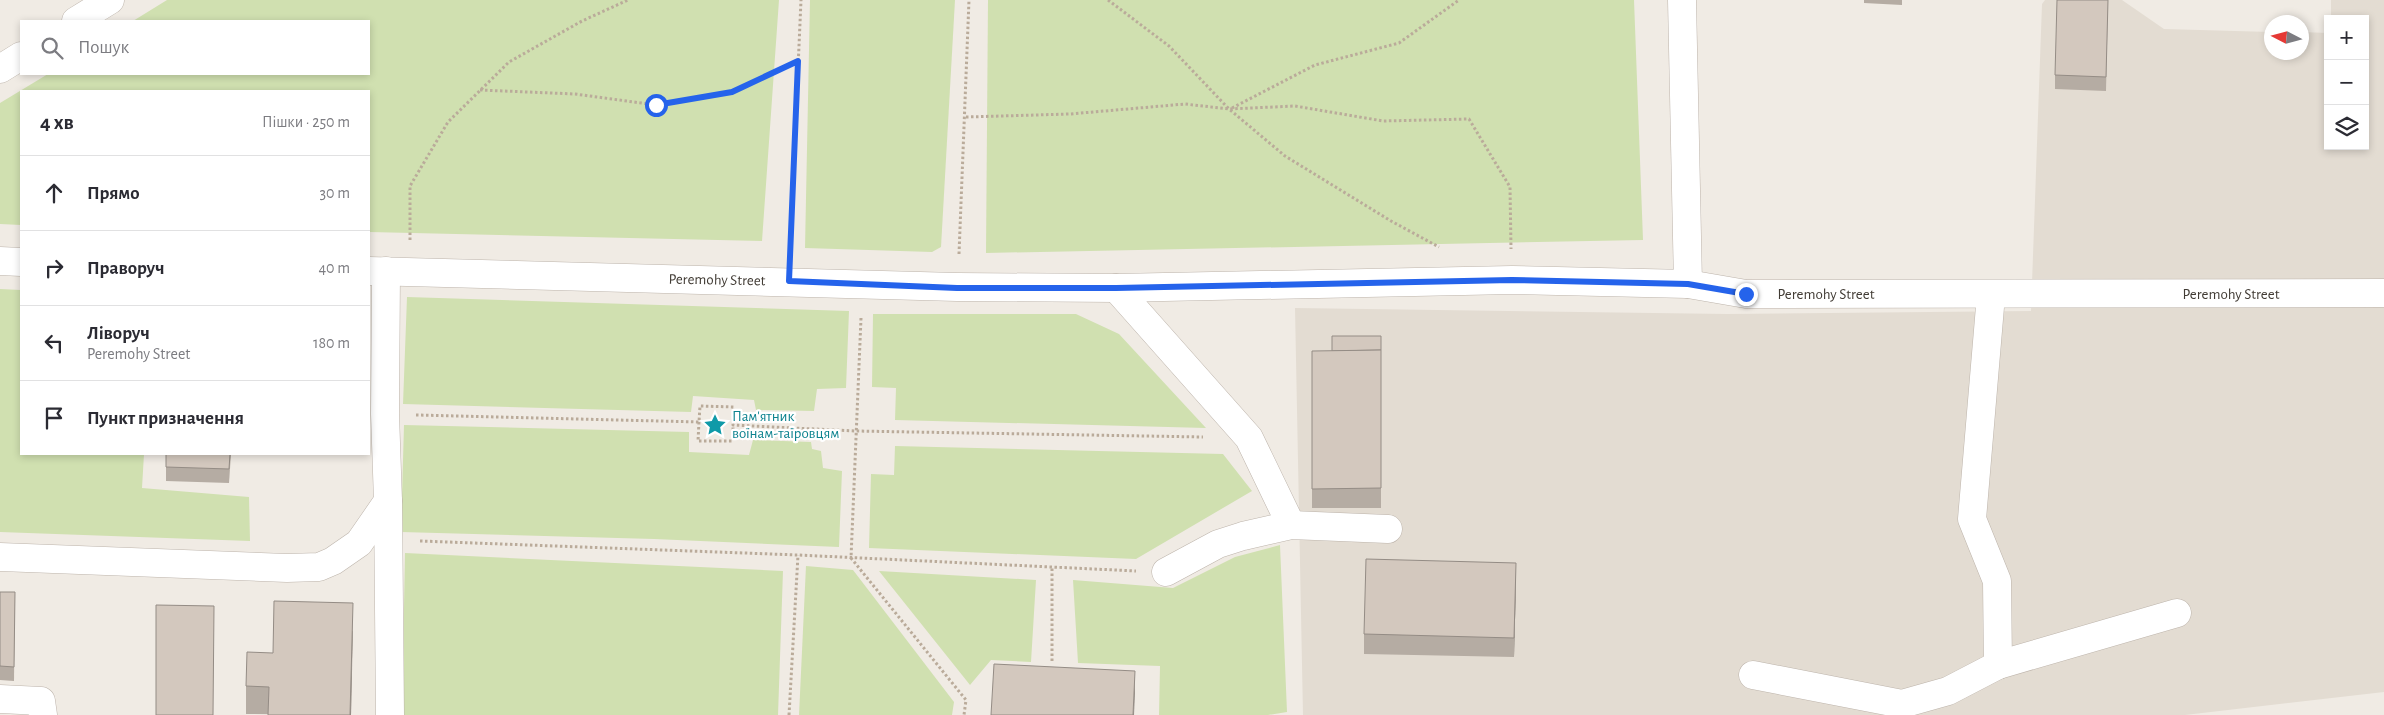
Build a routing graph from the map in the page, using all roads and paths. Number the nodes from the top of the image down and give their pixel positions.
1 (110, 0) edge
2 (628, 0) edge
3 (801, 0) edge
4 (969, 0) edge
5 (1108, 0) edge
6 (1459, 0) edge
7 (1682, 0) edge
8 (78, 20) edge
9 (20, 57) edge
10 (798, 61) junction
11 (0, 69) edge
12 (480, 90) junction
13 (1229, 110) junction
14 (966, 118) junction
15 (0, 261) edge
16 (20, 262) edge
17 (388, 272) edge
18 (1462, 280) junction
19 (1512, 280) junction
20 (789, 281) junction
21 (862, 284) junction
22 (1688, 284) junction
23 (957, 288) junction
24 (1116, 288) junction
25 (2384, 293) edge
26 (1991, 295) junction
27 (385, 414) junction
28 (699, 422) junction
29 (733, 425) junction
30 (855, 431) junction
31 (1249, 438) junction
32 (388, 501) junction
33 (1291, 524) junction
34 (1388, 529) dead end
35 (388, 540) junction
36 (798, 555) junction
37 (0, 558) edge
38 (852, 558) junction
39 (1052, 568) junction
40 (1166, 572) joint
41 (2177, 613) dead end
42 (1052, 661) dead end
43 (1998, 665) junction
44 (1753, 675) dead end
45 (0, 699) edge
46 (43, 715) edge
47 (390, 715) edge
48 (789, 715) edge
49 (964, 715) edge

1 - 8 street
2 - 12 path
3 - 10 path
4 - 14 path
5 - 13 path
6 - 13 path
7 - 22 street
9 - 11 street
10 - 12 path
10 - 20 path
12 - 17 path
13 - 14 path
13 - 18 path
13 - 19 path
14 - 23 path
15 - 16 street
17 - 20 street, Peremohy Street
17 - 27 street
18 - 19 street, Peremohy Street
18 - 24 street, Peremohy Street
19 - 22 street, Peremohy Street
20 - 21 street, Peremohy Street
21 - 23 street, Peremohy Street
21 - 30 path
22 - 26 street, Peremohy Street
23 - 24 street, Peremohy Street
24 - 31 street
25 - 26 street, Peremohy Street
26 - 43 street
27 - 28 path
27 - 32 street
28 - 29 path
28 - 29 path
29 - 30 path
30 - 31 path
30 - 38 path
31 - 33 street
32 - 35 street
32 - 37 street
33 - 34 street
33 - 40 street
35 - 36 path
35 - 47 street
36 - 38 path
36 - 48 path
38 - 39 path
38 - 49 path
39 - 40 path
39 - 42 path
41 - 43 street
43 - 44 street
45 - 46 street

